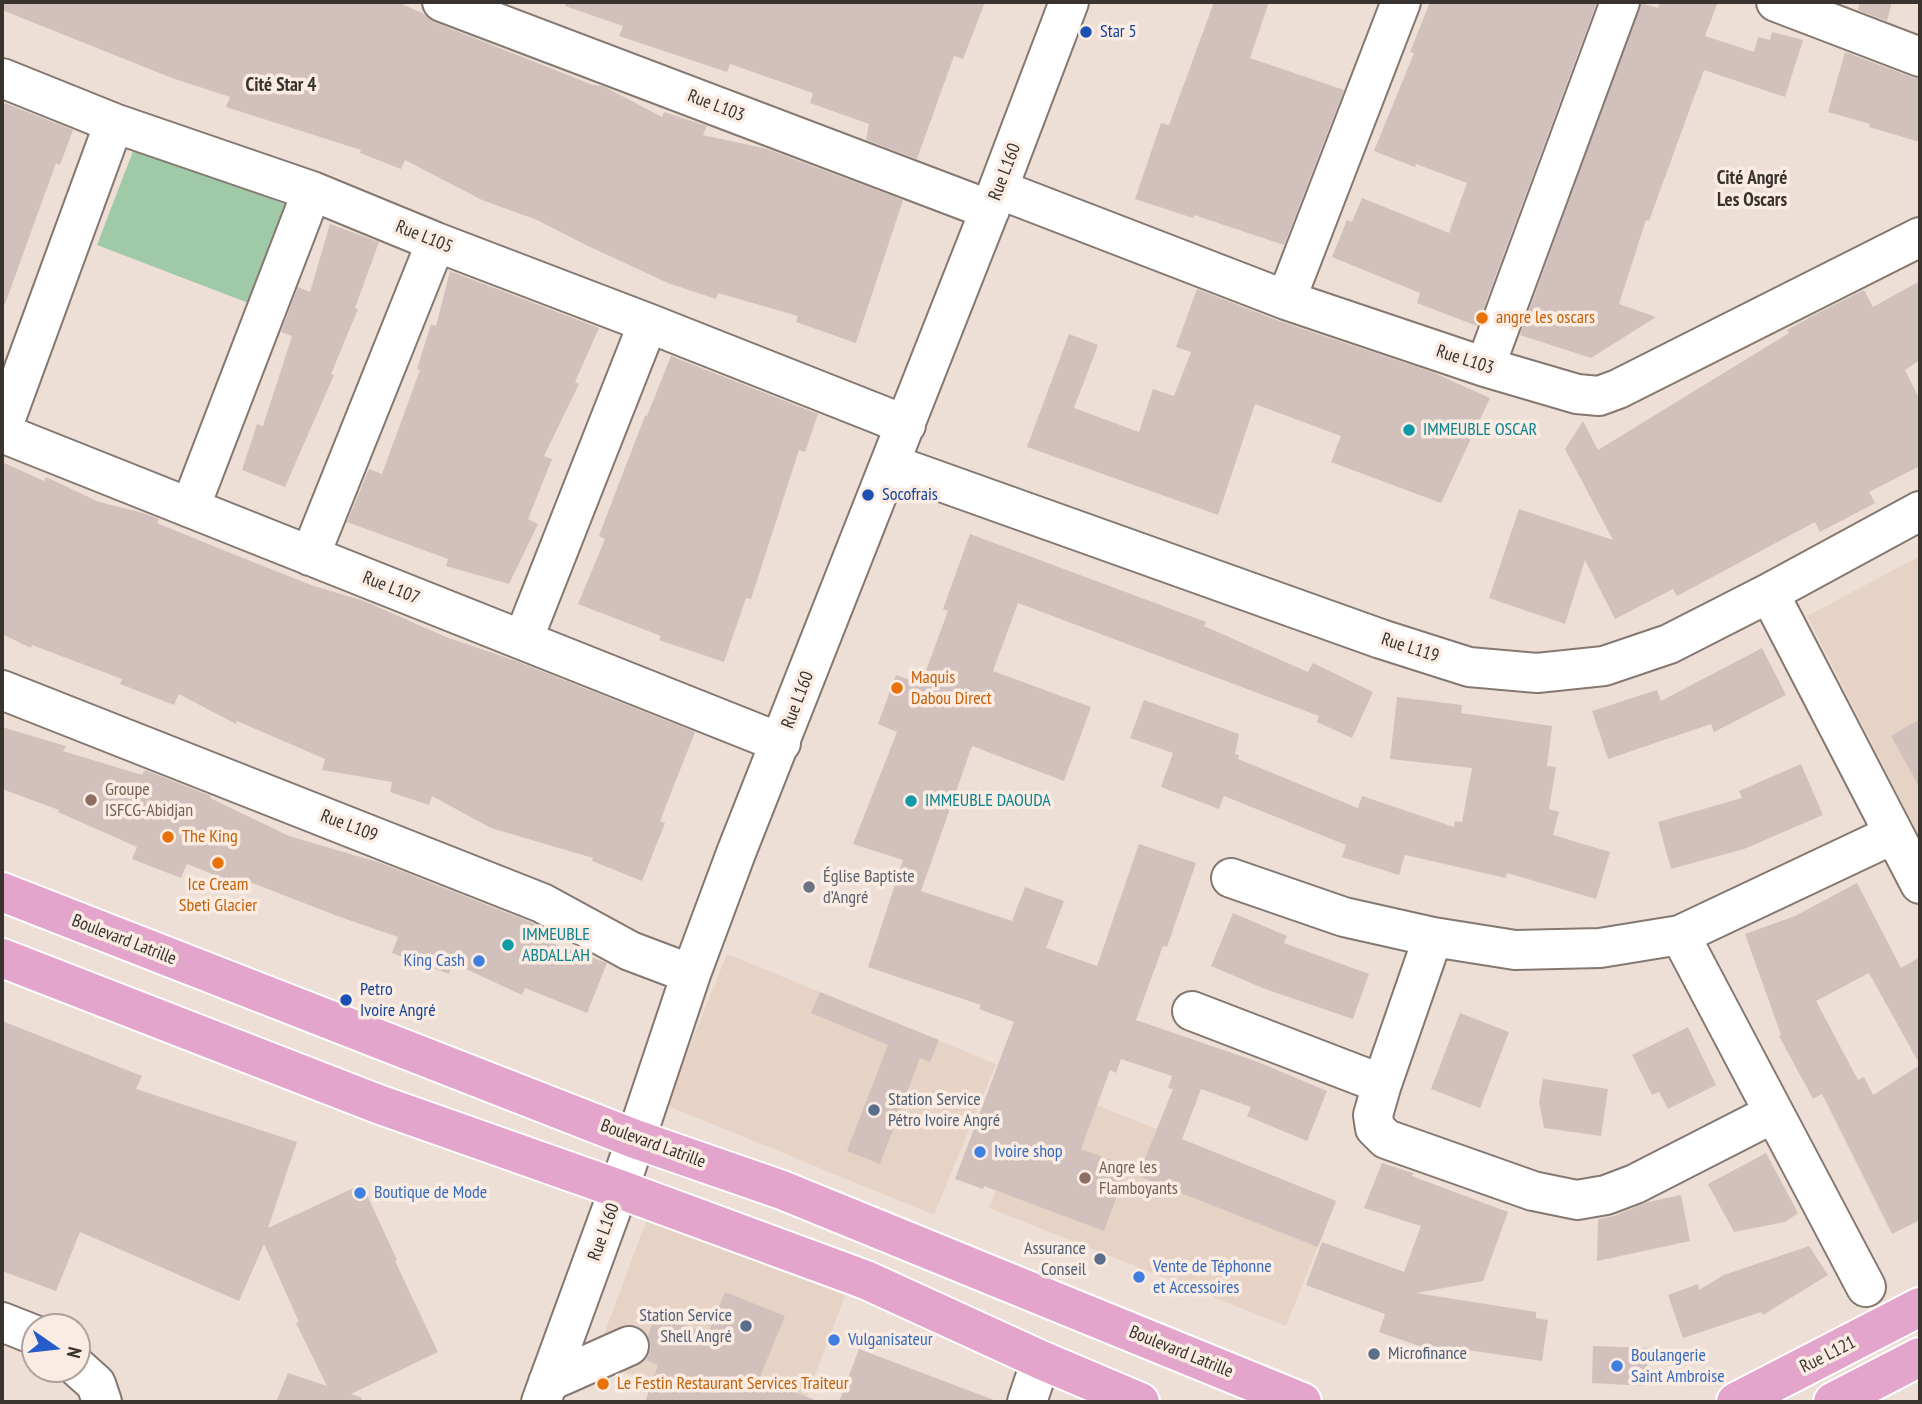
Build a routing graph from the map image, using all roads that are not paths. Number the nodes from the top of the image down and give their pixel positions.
1 (442, 2) edge
2 (1068, 2) edge
3 (1401, 2) edge
4 (1620, 2) edge
5 (1776, 2) edge
6 (1920, 57) edge
7 (2, 78) edge
8 (114, 123) junction
9 (312, 191) junction
10 (994, 200) junction
11 (1920, 237) edge
12 (436, 243) junction
13 (1286, 300) junction
14 (648, 323) junction
15 (1485, 367) junction
16 (906, 425) junction
17 (2, 431) edge
18 (891, 464) junction
19 (190, 508) junction
20 (1920, 511) edge
21 (310, 556) junction
22 (1769, 593) junction
23 (523, 640) junction
24 (2, 690) edge
25 (781, 743) junction
26 (1894, 834) junction
27 (1231, 878) dead end
28 (1920, 884) edge
29 (2, 892) edge
30 (1680, 935) junction
31 (1433, 937) junction
32 (2, 958) edge
33 (691, 974) junction
34 (1192, 1011) dead end
35 (1382, 1084) junction
36 (1774, 1113) junction
37 (635, 1139) junction
38 (620, 1189) junction
39 (1866, 1287) dead end
40 (1920, 1307) edge
41 (2, 1322) edge
42 (21, 1329) edge
43 (629, 1346) dead end
44 (1920, 1357) edge
45 (1041, 1360) junction
46 (91, 1380) edge
47 (544, 1392) edge
48 (102, 1402) edge
49 (1027, 1402) edge
50 (1140, 1402) edge
51 (1303, 1402) edge
52 (1736, 1402) edge
53 (1834, 1402) edge

1 - 10 street, Rue L103
2 - 10 street, Rue L160
3 - 13 street
4 - 15 street
5 - 6 street
7 - 8 street, Rue L105
8 - 9 street, Rue L105
8 - 17 street
9 - 12 street, Rue L105
9 - 19 street
10 - 13 street, Rue L103
10 - 16 street, Rue L160
11 - 15 street, Rue L103
12 - 14 street, Rue L105
12 - 21 street
13 - 15 street, Rue L103
14 - 16 street, Rue L105
14 - 23 street
16 - 18 street, Rue L160
17 - 19 street, Rue L107
18 - 22 street, Rue L119
18 - 25 street, Rue L160
19 - 21 street, Rue L107
20 - 22 street, Rue L119
21 - 23 street, Rue L107
22 - 26 street
23 - 25 street, Rue L107
24 - 33 street, Rue L109
25 - 33 street, Rue L160
26 - 28 street
26 - 30 street
27 - 31 street
29 - 37 main road, Boulevard Latrille
30 - 31 street
30 - 36 street
31 - 35 street
32 - 38 main road
33 - 37 street, Rue L160
34 - 35 street
35 - 36 street
36 - 39 street
37 - 38 street, Rue L160
37 - 51 main road, Boulevard Latrille
38 - 45 main road
38 - 47 street, Rue L160
40 - 52 main road, Rue L121
41 - 42 street
43 - 47 street
44 - 53 main road
45 - 49 street
45 - 50 main road
46 - 48 street

